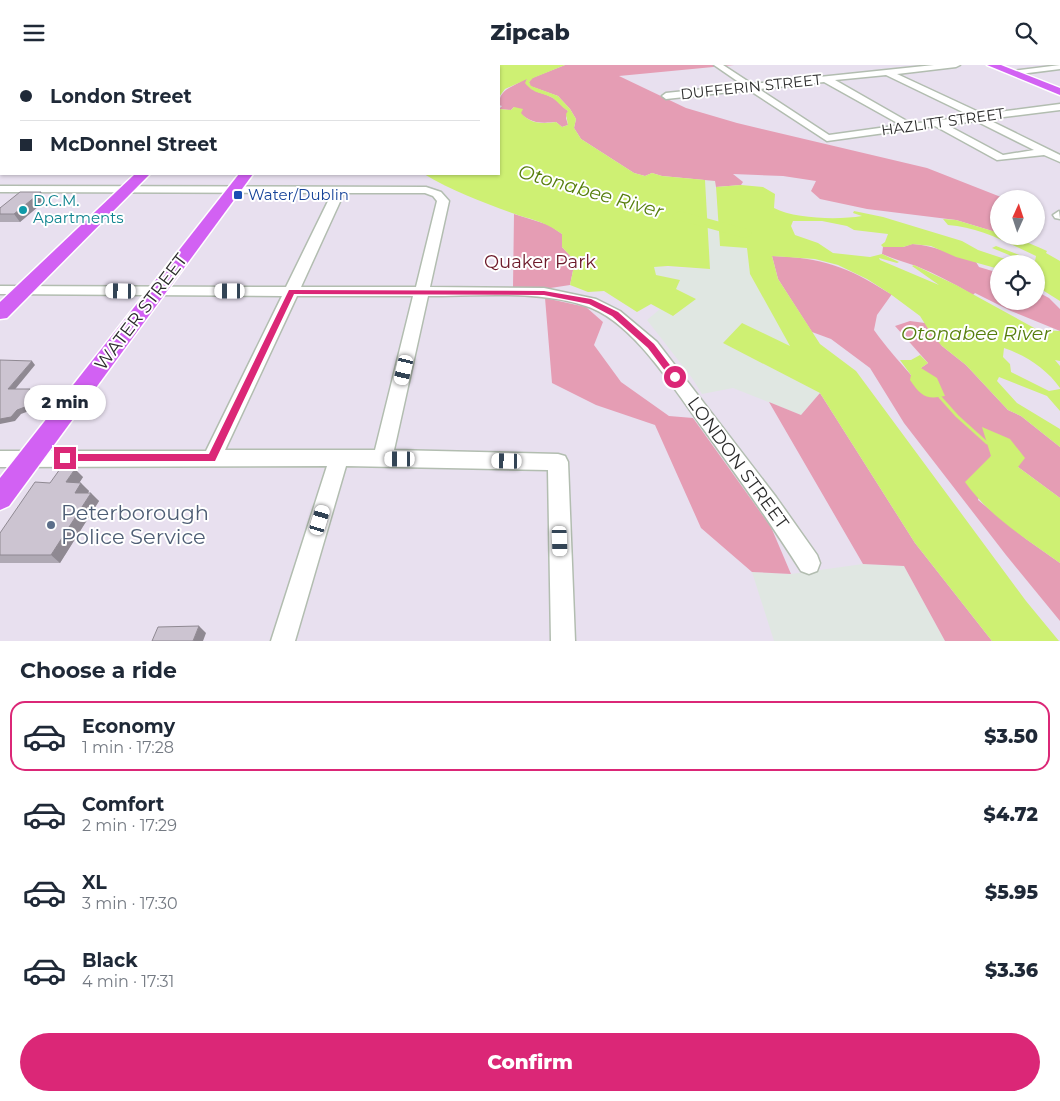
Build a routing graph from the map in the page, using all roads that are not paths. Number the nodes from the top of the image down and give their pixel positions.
1 (718, 65) edge
2 (874, 65) edge
3 (956, 65) edge
4 (992, 65) edge
5 (1060, 67) edge
6 (888, 72) junction
7 (1013, 73) junction
8 (826, 79) junction
9 (751, 87) junction
10 (1060, 92) edge
11 (666, 96) dead end
12 (1060, 107) edge
13 (979, 118) junction
14 (936, 123) junction
15 (912, 127) junction
16 (1046, 152) junction
17 (1060, 159) edge
18 (142, 175) edge
19 (240, 181) edge
20 (0, 189) edge
21 (128, 189) junction
22 (340, 189) junction
23 (443, 201) joint
24 (0, 290) edge
25 (23, 290) junction
26 (157, 291) junction
27 (292, 292) junction
28 (422, 293) junction
29 (0, 313) edge
30 (212, 458) junction
31 (340, 458) junction
32 (384, 458) junction
33 (0, 459) edge
34 (30, 459) junction
35 (0, 498) edge
36 (809, 563) dead end
37 (283, 641) edge
38 (564, 641) edge

1 - 9 street
2 - 6 street
3 - 6 street, DUFFERIN STREET
4 - 7 main road
5 - 7 street
6 - 8 street, DUFFERIN STREET
6 - 13 street
7 - 10 main road
8 - 9 street, DUFFERIN STREET
8 - 15 street
9 - 11 street, DUFFERIN STREET
9 - 15 street, HAZLITT STREET
12 - 13 street, HAZLITT STREET
13 - 14 street, HAZLITT STREET
13 - 16 street
14 - 15 street, HAZLITT STREET
14 - 16 street
16 - 17 street
18 - 21 main road
19 - 21 street
19 - 22 street
19 - 26 main road, WATER STREET
20 - 21 street
21 - 25 main road
22 - 23 street
22 - 27 street
23 - 28 street
24 - 25 street, LONDON STREET
25 - 26 street, LONDON STREET
25 - 29 main road
26 - 27 street, LONDON STREET
26 - 34 main road, WATER STREET
27 - 28 street, LONDON STREET
27 - 30 street
28 - 32 street
28 - 36 street, LONDON STREET
30 - 31 street
30 - 34 street
31 - 32 street
31 - 37 street
32 - 38 street
33 - 34 street
34 - 35 main road, WATER STREET

